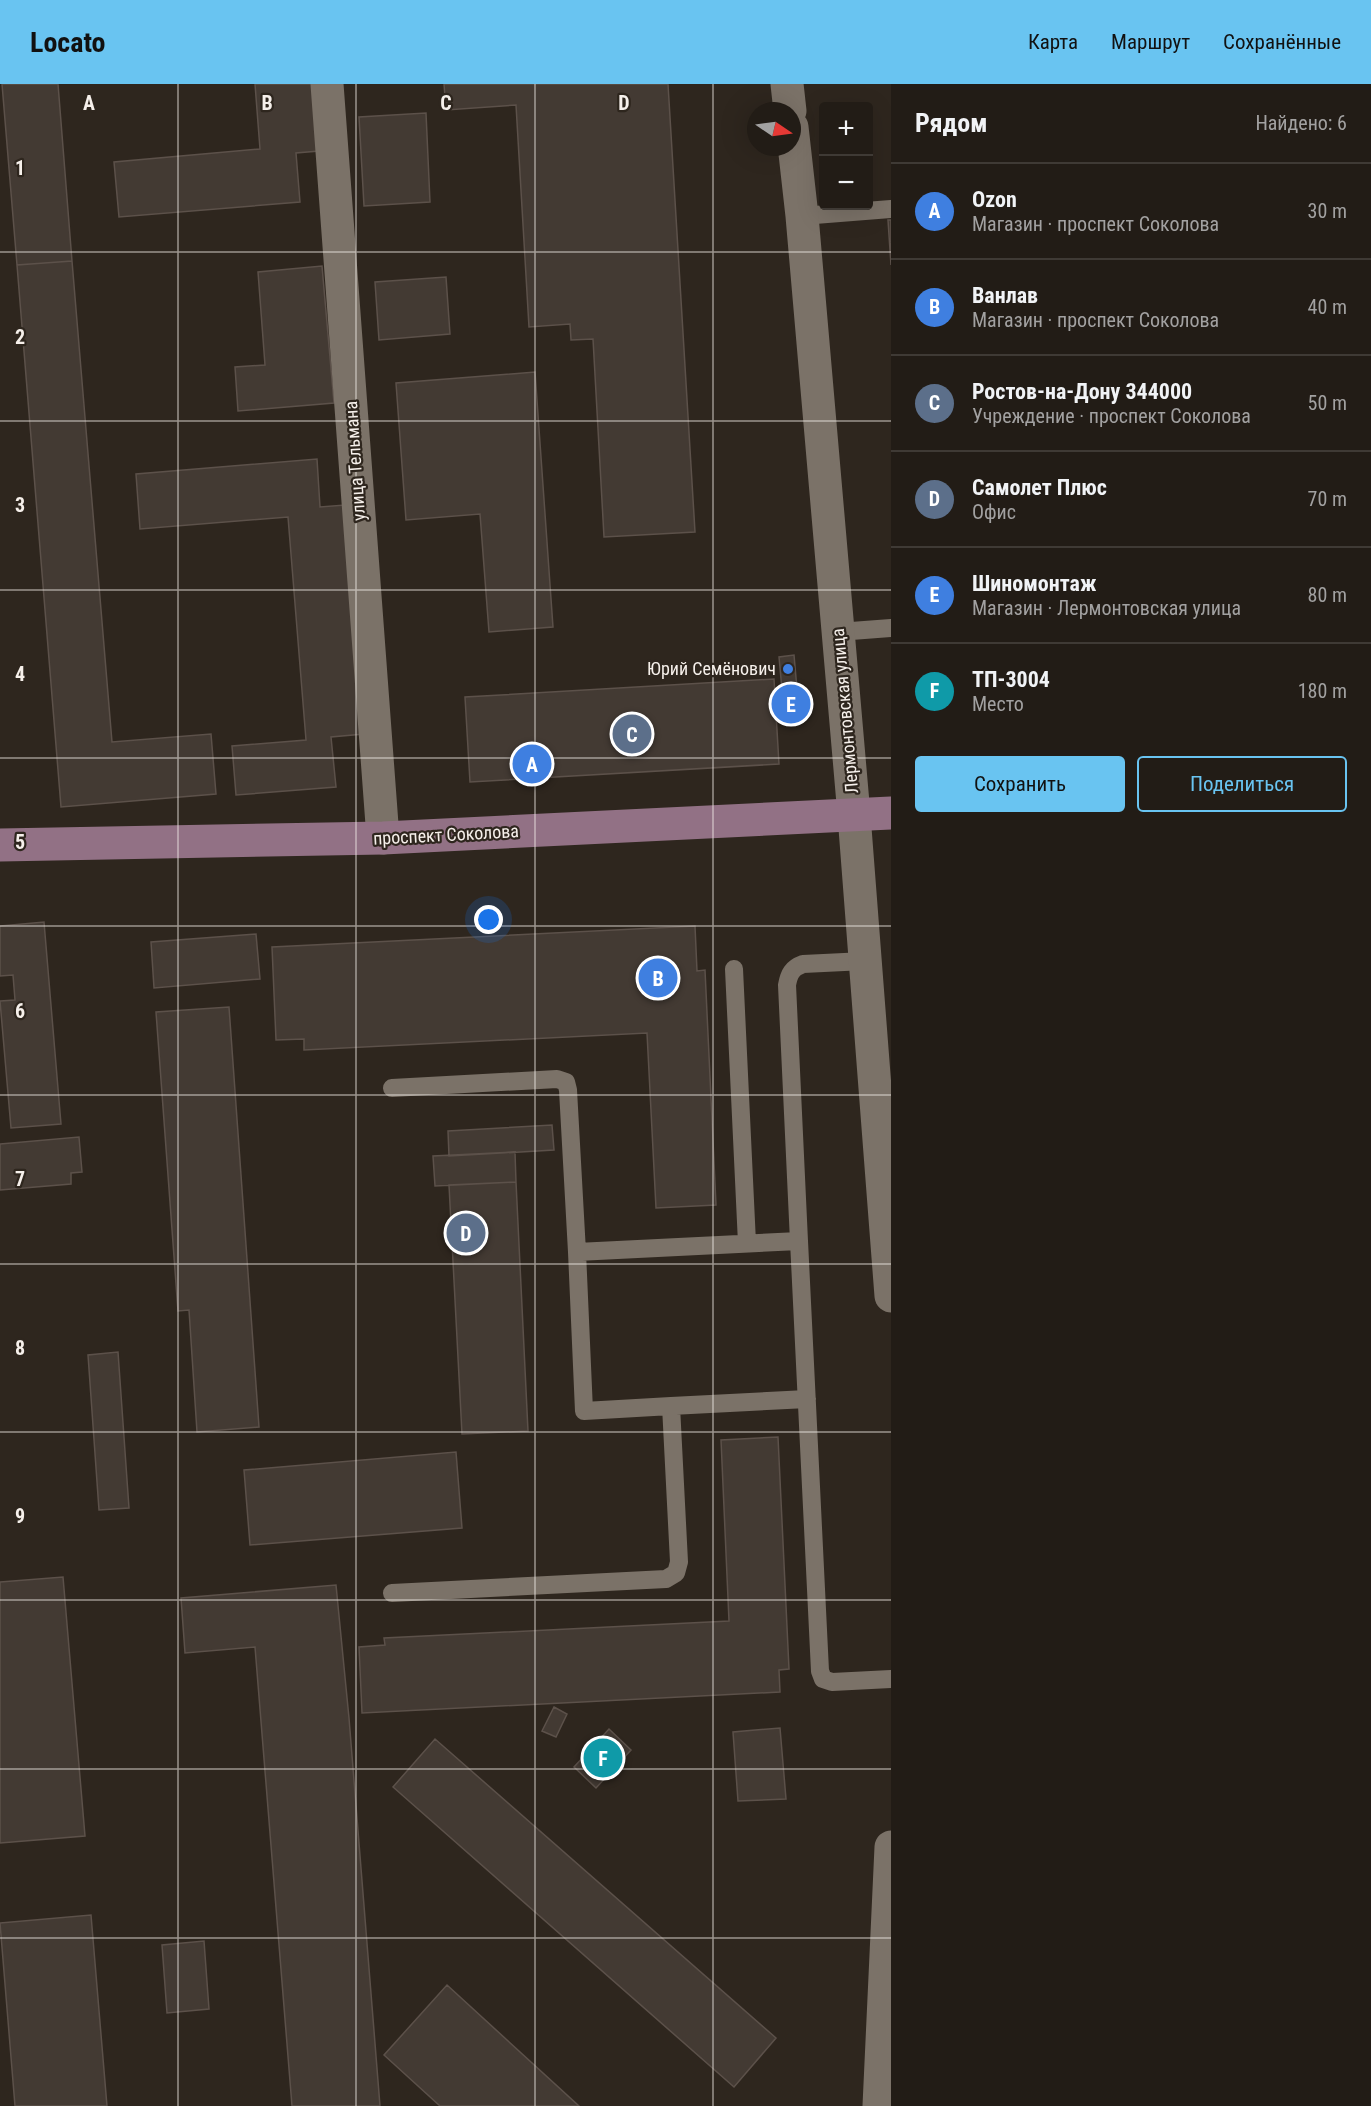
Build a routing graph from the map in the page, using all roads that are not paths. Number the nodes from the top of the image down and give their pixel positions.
1 (327, 84) edge
2 (787, 84) edge
3 (789, 102) edge
4 (795, 156) edge
5 (891, 208) edge
6 (802, 216) junction
7 (891, 628) edge
8 (838, 632) junction
9 (891, 813) edge
10 (854, 815) junction
11 (383, 838) junction
12 (0, 845) edge
13 (865, 961) junction
14 (734, 969) dead end
15 (393, 1088) dead end
16 (799, 1241) junction
17 (747, 1243) junction
18 (577, 1252) junction
19 (891, 1296) edge
20 (807, 1400) junction
21 (671, 1406) junction
22 (392, 1593) dead end
23 (891, 1679) edge
24 (891, 1847) edge
25 (886, 2056) edge
26 (879, 2106) edge

1 - 11 street, улица Тельмана
2 - 3 street
4 - 6 street, Лермонтовская улица
5 - 6 lane
6 - 8 street, Лермонтовская улица
7 - 8 lane
8 - 10 street, Лермонтовская улица
9 - 10 main road, проспект Соколова
10 - 11 main road, проспект Соколова
10 - 13 street, Лермонтовская улица
11 - 12 main road, проспект Соколова
13 - 16 lane
13 - 19 street, Лермонтовская улица
14 - 17 lane
15 - 18 lane
16 - 17 lane
16 - 20 lane
17 - 18 lane
18 - 21 lane
20 - 21 lane
20 - 23 lane
21 - 22 lane
24 - 25 street
25 - 26 street

